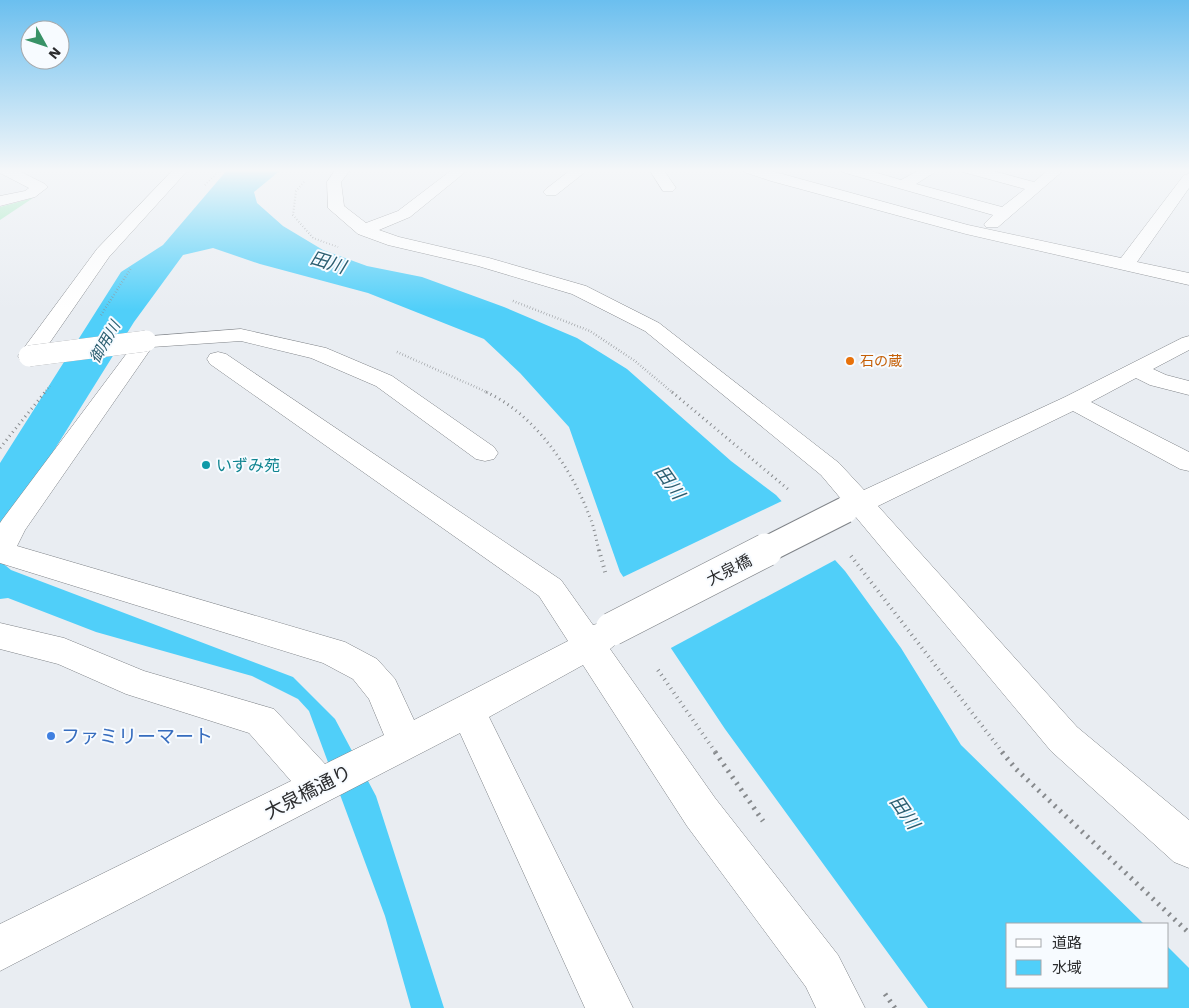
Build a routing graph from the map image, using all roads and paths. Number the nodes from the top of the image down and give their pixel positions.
1 (138, 216) edge
2 (294, 216) edge
3 (346, 216) edge
4 (399, 216) edge
5 (921, 216) edge
6 (1001, 216) edge
7 (1161, 216) edge
8 (364, 230) junction
9 (982, 232) junction
10 (344, 249) dead end
11 (1126, 264) junction
12 (132, 268) dead end
13 (1189, 279) edge
14 (509, 300) dead end
15 (101, 315) dead end
16 (146, 341) junction
17 (1189, 342) edge
18 (218, 359) dead end
19 (1136, 370) junction
20 (55, 379) dead end
21 (1189, 388) edge
22 (1073, 402) junction
23 (0, 448) edge
24 (485, 453) dead end
25 (1189, 463) edge
26 (789, 490) dead end
27 (853, 507) junction
28 (0, 552) edge
29 (851, 556) dead end
30 (0, 636) edge
31 (600, 638) junction
32 (468, 711) junction
33 (406, 743) junction
34 (319, 785) junction
35 (1189, 847) edge
36 (1189, 933) edge
37 (0, 948) edge
38 (609, 1008) edge
39 (841, 1008) edge

1 - 16 street, bridge
2 - 10 path
3 - 8 street
4 - 8 street
5 - 9 street
6 - 9 street
7 - 11 street
8 - 27 street
9 - 11 street
11 - 13 street
12 - 15 path
14 - 26 path
16 - 24 street
16 - 28 street
17 - 19 street, 大泉橋
18 - 31 street
19 - 21 street
19 - 22 street, 大泉橋
20 - 23 path
22 - 25 street
22 - 27 street, 大泉橋
27 - 31 street, 大泉橋, bridge
27 - 35 street
28 - 33 street
29 - 36 path
30 - 34 street
31 - 32 street, 大泉橋通り
31 - 39 street
32 - 33 street, 大泉橋通り
32 - 38 street
33 - 34 street, 大泉橋通り
34 - 37 street, 大泉橋通り

